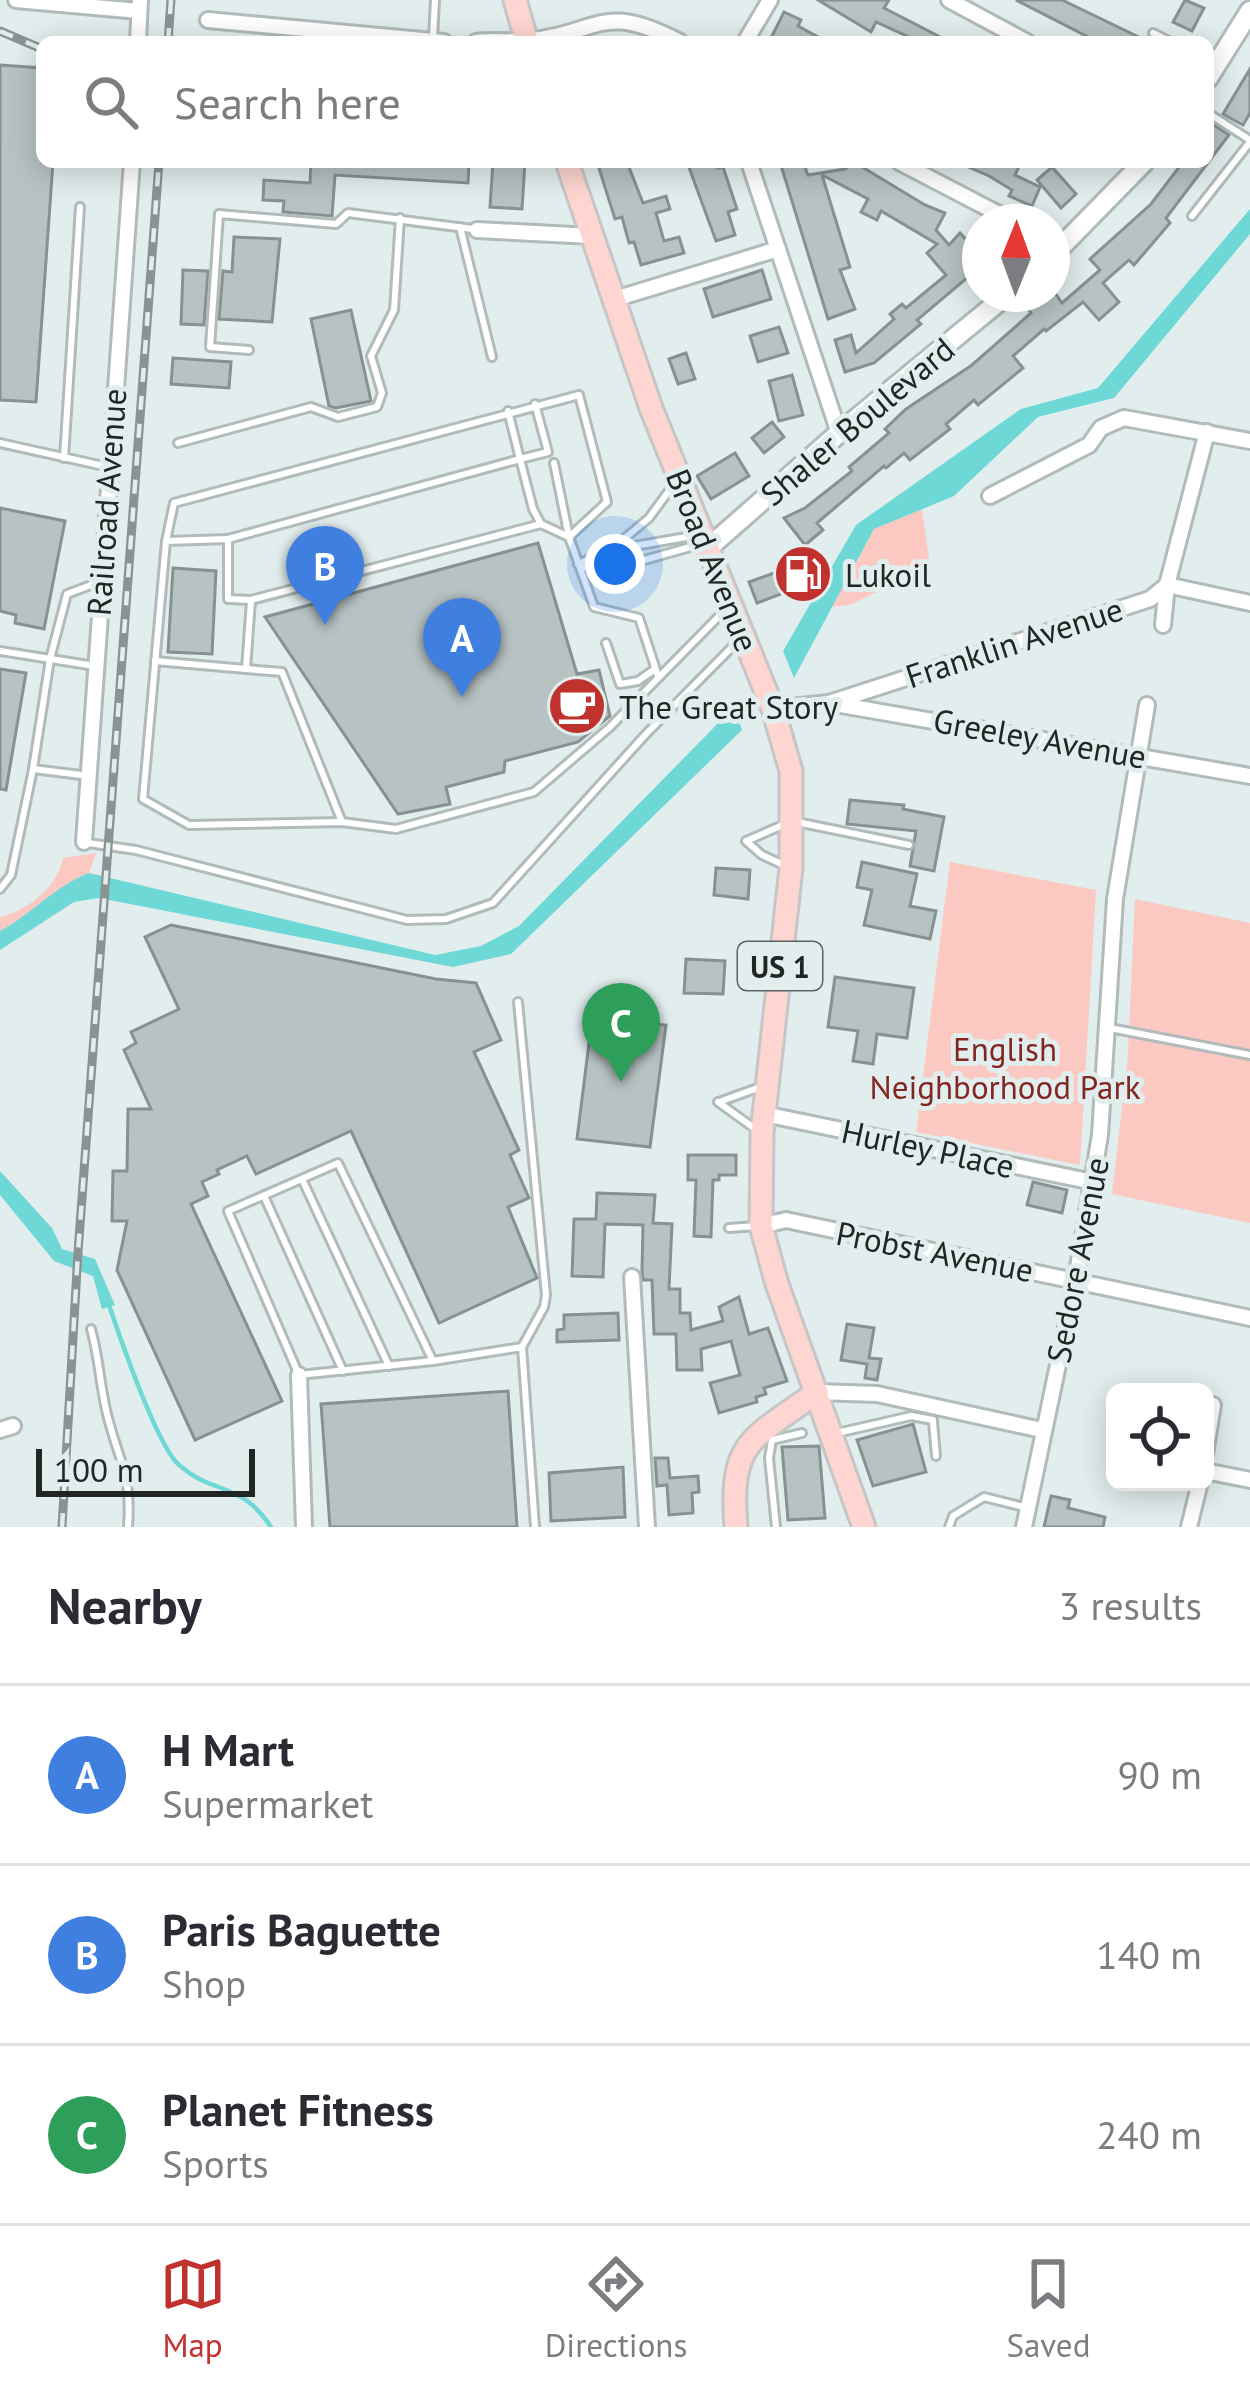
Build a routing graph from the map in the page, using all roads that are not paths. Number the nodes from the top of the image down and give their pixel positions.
1 (16, 0) edge
2 (435, 0) edge
3 (515, 0) edge
4 (770, 0) edge
5 (949, 0) edge
6 (140, 5) edge
7 (1250, 11) edge
8 (208, 20) dead end
9 (1153, 33) dead end
10 (138, 36) edge
11 (379, 36) edge
12 (433, 36) edge
13 (526, 36) edge
14 (544, 36) edge
15 (669, 36) edge
16 (749, 36) edge
17 (1016, 36) edge
18 (1159, 36) edge
19 (1214, 62) edge
20 (1214, 117) edge
21 (1250, 141) edge
22 (132, 168) edge
23 (569, 168) edge
24 (751, 168) edge
25 (910, 168) edge
26 (1138, 168) edge
27 (980, 204) edge
28 (80, 207) dead end
29 (1192, 216) dead end
30 (400, 218) junction
31 (460, 227) junction
32 (477, 230) joint
33 (1070, 234) edge
34 (592, 236) junction
35 (778, 249) junction
36 (615, 299) junction
37 (986, 312) edge
38 (249, 350) dead end
39 (492, 357) dead end
40 (535, 404) junction
41 (508, 411) junction
42 (1208, 432) junction
43 (839, 433) junction
44 (1250, 441) edge
45 (0, 443) edge
46 (178, 443) dead end
47 (64, 458) junction
48 (520, 459) junction
49 (554, 463) dead end
50 (108, 467) junction
51 (679, 476) junction
52 (990, 496) dead end
53 (542, 524) junction
54 (569, 537) junction
55 (228, 539) junction
56 (166, 541) junction
57 (705, 542) junction
58 (610, 550) junction
59 (578, 564) junction
60 (100, 582) junction
61 (1166, 585) junction
62 (251, 599) junction
63 (1250, 603) edge
64 (730, 605) junction
65 (1163, 625) dead end
66 (743, 636) junction
67 (606, 643) dead end
68 (0, 651) edge
69 (50, 659) junction
70 (155, 661) junction
71 (95, 666) junction
72 (246, 669) junction
73 (656, 672) junction
74 (829, 703) junction
75 (1147, 706) dead end
76 (773, 709) junction
77 (1138, 754) junction
78 (33, 769) junction
79 (88, 776) junction
80 (1250, 776) edge
81 (792, 821) junction
82 (342, 822) junction
83 (85, 842) joint
84 (909, 844) dead end
85 (790, 868) junction
86 (0, 889) edge
87 (518, 1002) dead end
88 (1107, 1028) junction
89 (1250, 1055) edge
90 (766, 1084) junction
91 (763, 1124) junction
92 (302, 1179) junction
93 (1093, 1182) junction
94 (264, 1196) junction
95 (761, 1226) junction
96 (729, 1228) dead end
97 (632, 1277) dead end
98 (1076, 1280) junction
99 (1250, 1318) edge
100 (91, 1329) dead end
101 (522, 1347) junction
102 (433, 1361) junction
103 (389, 1366) junction
104 (343, 1371) junction
105 (298, 1375) junction
106 (818, 1392) junction
107 (933, 1413) junction
108 (1042, 1430) junction
109 (802, 1432) dead end
110 (832, 1434) junction
111 (936, 1456) dead end
112 (1214, 1473) edge
113 (1250, 1480) edge
114 (1197, 1491) edge
115 (1028, 1508) junction
116 (128, 1527) edge
117 (304, 1527) edge
118 (535, 1527) edge
119 (647, 1527) edge
120 (736, 1527) edge
121 (776, 1527) edge
122 (864, 1527) edge
123 (949, 1527) edge
124 (1024, 1527) edge
125 (1189, 1527) edge

1 - 6 street
2 - 12 lane
3 - 13 main road
4 - 16 street
5 - 17 street
6 - 10 street
7 - 19 street
8 - 11 street
9 - 18 lane
14 - 15 street
20 - 21 lane
21 - 29 lane
22 - 50 street, Railroad Avenue
23 - 34 main road, Broad Avenue / US 1
24 - 35 street
25 - 27 street
26 - 33 street
28 - 47 lane
30 - 31 lane
30 - 38 lane
30 - 46 lane
31 - 32 lane
31 - 39 lane
32 - 34 street
34 - 36 main road, Broad Avenue / US 1
35 - 36 street
35 - 43 street
36 - 51 main road, Broad Avenue / US 1
37 - 43 street, Shaler Boulevard
40 - 41 lane
40 - 48 lane
40 - 54 lane
41 - 48 lane
41 - 56 lane
42 - 44 street
42 - 52 street
42 - 61 street
43 - 57 street, Shaler Boulevard
45 - 47 lane
47 - 50 lane
48 - 53 lane
48 - 55 lane
49 - 54 lane
50 - 60 street, Railroad Avenue
51 - 57 main road, Broad Avenue / US 1
51 - 58 lane
53 - 54 lane
53 - 62 lane
54 - 59 lane
55 - 56 lane
55 - 62 lane
56 - 70 lane
57 - 58 lane
57 - 59 lane
57 - 64 main road, Broad Avenue / US 1
58 - 59 lane
59 - 73 lane
60 - 69 lane
60 - 71 street, Railroad Avenue
61 - 63 street, Franklin Avenue
61 - 65 street
61 - 74 street, Franklin Avenue
62 - 72 lane
64 - 66 main road, Broad Avenue / US 1
64 - 73 lane
66 - 76 main road, Broad Avenue / US 1
66 - 83 lane
67 - 73 lane
68 - 69 lane
69 - 71 lane
69 - 78 lane
70 - 72 lane
70 - 82 lane
71 - 79 street, Railroad Avenue
72 - 82 lane
73 - 82 lane
74 - 76 street, Franklin Avenue
74 - 77 street, Greeley Avenue
75 - 77 street, Sedore Avenue
76 - 81 main road, Broad Avenue / US 1
77 - 80 street, Greeley Avenue
77 - 88 street, Sedore Avenue
78 - 79 lane
78 - 86 lane
79 - 83 street, Railroad Avenue
81 - 84 lane
81 - 85 main road, Broad Avenue / US 1
81 - 85 lane
85 - 90 main road, Broad Avenue / US 1
87 - 101 lane
88 - 89 lane
88 - 93 street, Sedore Avenue
90 - 91 main road, Broad Avenue / US 1
90 - 91 lane
91 - 93 street, Hurley Place
91 - 95 main road, Broad Avenue / US 1
92 - 94 lane
92 - 102 lane
92 - 103 lane
93 - 98 street, Sedore Avenue
94 - 104 lane
94 - 105 lane
95 - 96 lane
95 - 98 street, Probst Avenue
95 - 106 main road, Broad Avenue / US 1
97 - 119 street
98 - 99 street, Probst Avenue
98 - 108 street, Sedore Avenue
100 - 116 lane
101 - 102 lane
101 - 118 lane
102 - 103 lane
103 - 104 lane
104 - 105 lane
105 - 117 street
106 - 107 street
106 - 110 main road, Broad Avenue / US 1
106 - 120 main road
107 - 108 street
107 - 110 lane
107 - 111 lane
108 - 115 street, Sedore Avenue
109 - 121 lane
110 - 122 main road, Broad Avenue / US 1
112 - 113 street
114 - 125 street
115 - 123 lane
115 - 124 street, Sedore Avenue

